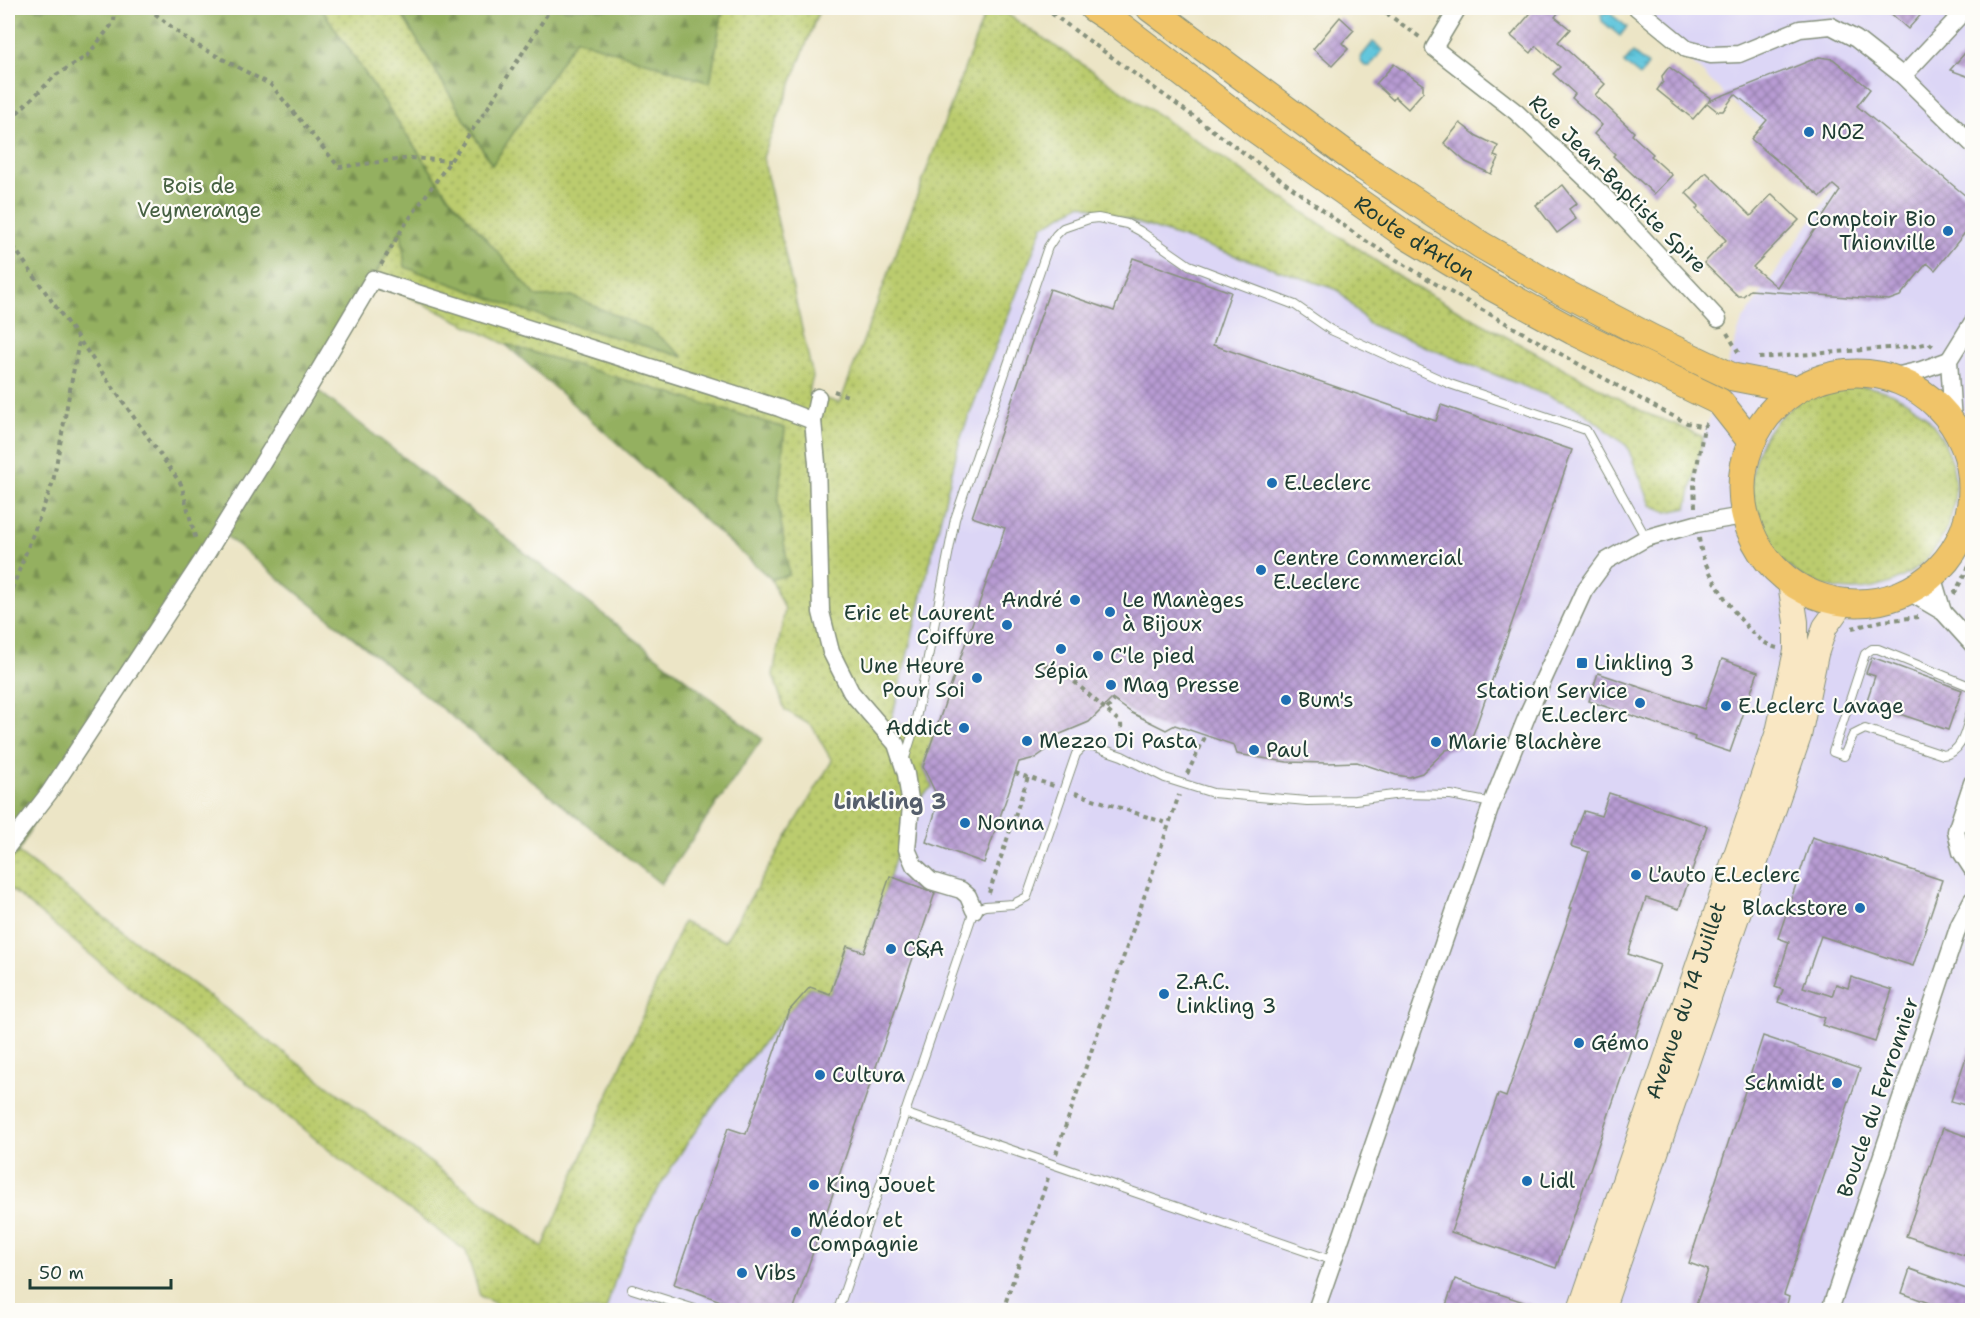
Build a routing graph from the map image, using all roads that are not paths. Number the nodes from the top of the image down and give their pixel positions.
1 (1093, 8) edge
2 (1150, 8) edge
3 (1458, 8) edge
4 (1637, 8) edge
5 (1967, 8) edge
6 (1903, 76) junction
7 (1972, 144) edge
8 (1718, 319) road end
9 (1972, 322) edge
10 (1949, 360) junction
11 (1891, 377) junction
12 (1795, 389) junction
13 (818, 397) dead end
14 (813, 421) junction
15 (1953, 422) junction
16 (1750, 440) junction
17 (1971, 462) edge
18 (1743, 516) junction
19 (1646, 538) junction
20 (1968, 547) edge
21 (1932, 575) junction
22 (1790, 583) junction
23 (1909, 591) junction
24 (1843, 602) junction
25 (1943, 612) junction
26 (1972, 644) edge
27 (1972, 687) edge
28 (1972, 709) edge
29 (903, 764) junction
30 (1972, 783) edge
31 (1492, 803) junction
32 (8, 846) edge
33 (1972, 869) edge
34 (1972, 900) edge
35 (980, 908) junction
36 (904, 1113) junction
37 (1334, 1261) junction
38 (632, 1289) dead end
39 (698, 1311) edge
40 (838, 1311) edge
41 (1316, 1311) edge
42 (1580, 1311) edge
43 (1602, 1311) edge
44 (1830, 1311) edge

1 - 16 main road, Route d'Arlon
2 - 12 main road, Route d'Arlon
3 - 8 street, Rue Jean-Baptiste Spire
4 - 6 street
5 - 6 street
6 - 7 street
9 - 10 street
10 - 11 street
10 - 15 street
11 - 12 main road
11 - 15 main road
12 - 16 main road
13 - 14 street
14 - 29 street
14 - 32 street
15 - 17 main road
16 - 18 main road
17 - 20 main road
18 - 19 street
18 - 22 main road
19 - 29 lane
19 - 31 street
20 - 21 main road
21 - 23 main road
21 - 25 street
22 - 24 main road
22 - 42 main road, Avenue du 14 Juillet
23 - 24 main road
23 - 25 street
24 - 43 main road, Avenue du 14 Juillet
25 - 26 street
27 - 28 lane
29 - 35 street
30 - 33 street
31 - 35 lane
31 - 37 street
34 - 44 street, Boucle du Ferronnier
35 - 36 lane
36 - 37 lane
36 - 40 lane
37 - 41 street
38 - 39 lane

